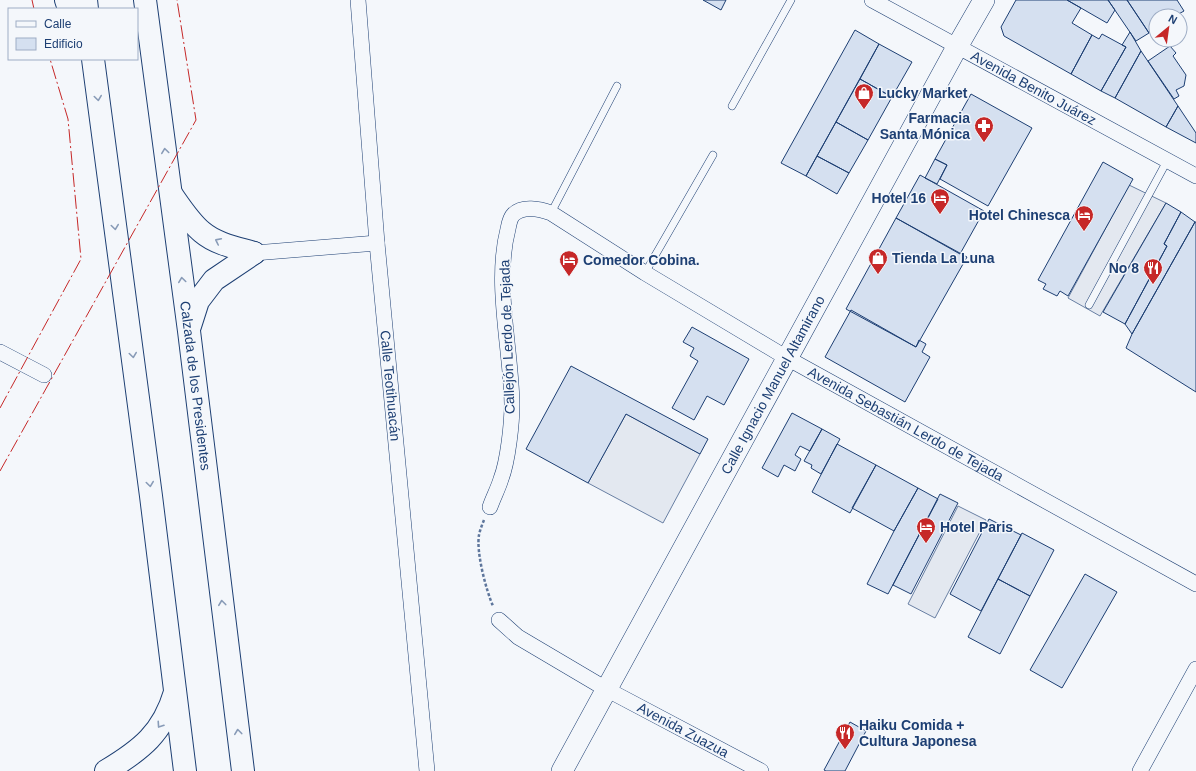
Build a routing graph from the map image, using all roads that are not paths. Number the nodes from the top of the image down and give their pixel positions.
1 (145, 0) edge
2 (358, 0) edge
3 (791, 0) edge
4 (872, 0) edge
5 (984, 0) edge
6 (957, 47) junction
7 (92, 62) edge
8 (617, 86) dead end
9 (732, 106) dead end
10 (713, 154) dead end
11 (1167, 161) junction
12 (1196, 176) edge
13 (170, 194) junction
14 (544, 210) junction
15 (377, 243) junction
16 (254, 253) junction
17 (645, 273) junction
18 (1089, 305) dead end
19 (189, 330) junction
20 (0, 352) edge
21 (787, 358) junction
22 (44, 376) dead end
23 (490, 507) road end
24 (1196, 584) edge
25 (498, 620) road end
26 (1196, 669) edge
27 (176, 689) junction
28 (606, 689) junction
29 (106, 771) edge
30 (185, 771) edge
31 (243, 771) edge
32 (427, 771) edge
33 (562, 771) edge
34 (761, 771) edge
35 (1140, 771) edge

13 -> 1 highway, Calzada de los Presidentes
2 - 15 street, Calle Teotihuacán
3 - 9 lane
4 - 6 street, Avenida Benito Juárez
5 - 6 street, Calle Ignacio Manuel Altamirano
6 - 11 street, Avenida Benito Juárez
6 - 21 street, Calle Ignacio Manuel Altamirano
7 -> 27 highway
8 - 14 lane
10 - 17 lane
11 - 12 street, Avenida Benito Juárez
11 - 18 lane
16 -> 13 highway
19 -> 13 highway, Calzada de los Presidentes
14 - 17 street, Avenida Sebastián Lerdo de Tejada
14 - 23 street, Callejón Lerdo de Tejada
15 - 16 street
15 - 32 street, Calle Teotihuacán
16 - 19 highway
17 - 21 street, Avenida Sebastián Lerdo de Tejada
31 -> 19 highway, Calzada de los Presidentes
20 - 22 street
21 - 24 street, Avenida Sebastián Lerdo de Tejada
21 - 28 street, Calle Ignacio Manuel Altamirano
25 - 28 street
26 - 35 street
27 -> 29 highway
27 - 30 highway
28 - 33 street, Calle Ignacio Manuel Altamirano
28 - 34 street, Avenida Zuazua

